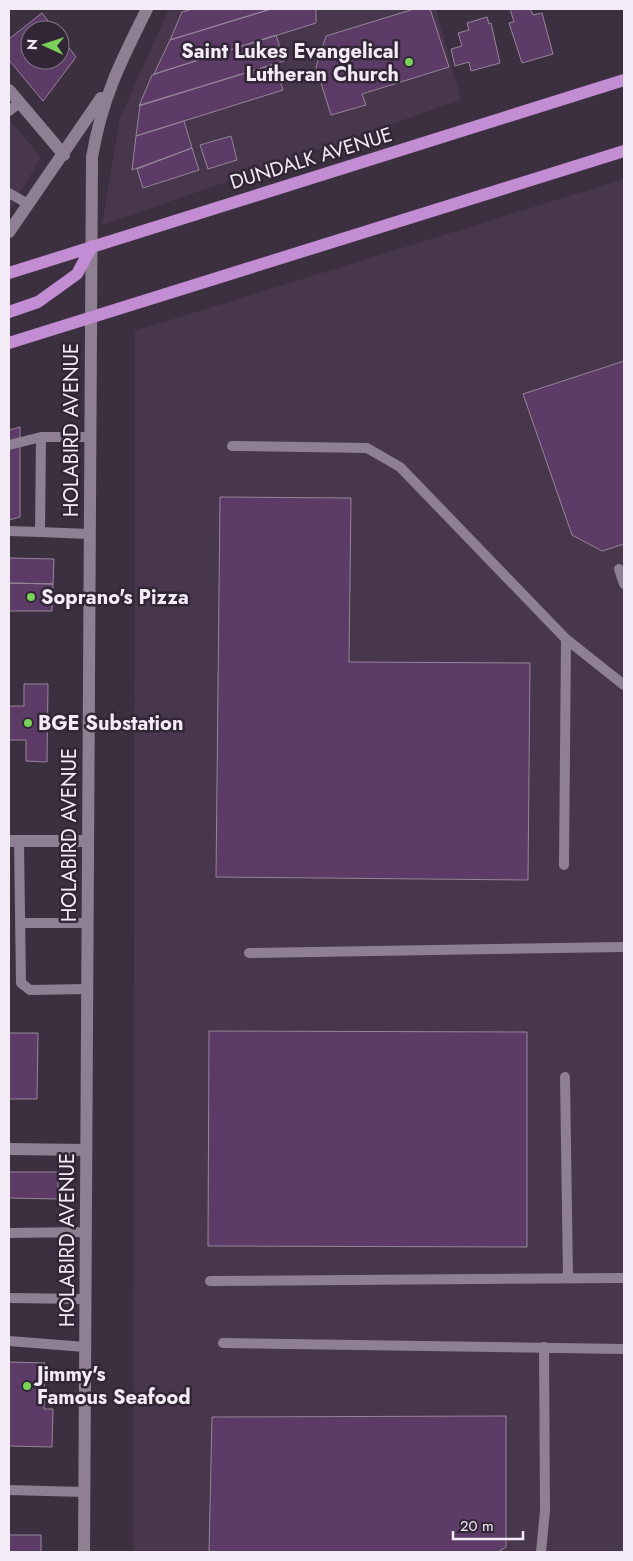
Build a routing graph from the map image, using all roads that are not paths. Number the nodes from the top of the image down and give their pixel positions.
1 (147, 9) edge
2 (624, 80) edge
3 (111, 83) junction
4 (9, 90) edge
5 (19, 103) junction
6 (9, 111) edge
7 (624, 151) edge
8 (64, 155) junction
9 (9, 193) edge
10 (28, 204) junction
11 (9, 232) edge
12 (92, 246) junction
13 (9, 273) edge
14 (9, 312) edge
15 (90, 316) junction
16 (9, 342) edge
17 (41, 437) junction
18 (90, 437) junction
19 (9, 445) edge
20 (232, 446) dead end
21 (9, 531) edge
22 (40, 532) junction
23 (89, 534) junction
24 (619, 569) dead end
25 (624, 584) edge
26 (566, 639) junction
27 (624, 685) edge
28 (14, 841) edge
29 (88, 841) junction
30 (564, 865) dead end
31 (87, 923) junction
32 (20, 924) junction
33 (624, 947) edge
34 (249, 953) dead end
35 (87, 989) junction
36 (566, 1078) dead end
37 (9, 1149) edge
38 (86, 1150) junction
39 (9, 1232) edge
40 (86, 1232) junction
41 (568, 1278) junction
42 (624, 1278) edge
43 (210, 1281) dead end
44 (9, 1298) edge
45 (85, 1299) junction
46 (9, 1341) edge
47 (223, 1343) dead end
48 (85, 1347) junction
49 (544, 1347) junction
50 (624, 1349) edge
51 (9, 1490) edge
52 (84, 1492) junction
53 (84, 1552) edge
54 (541, 1552) edge

1 - 3 main road, HOLABIRD AVENUE
2 - 12 main road, DUNDALK AVENUE
3 - 8 main road
3 - 12 main road, HOLABIRD AVENUE
4 - 5 main road
5 - 6 lane
5 - 8 main road
7 - 15 main road
8 - 10 main road
9 - 10 lane
10 - 11 main road
12 - 13 main road, DUNDALK AVENUE
12 - 14 main road
12 - 15 main road, HOLABIRD AVENUE
15 - 16 main road
15 - 18 main road, HOLABIRD AVENUE
17 - 18 lane
17 - 19 lane
17 - 22 lane
18 - 23 main road, HOLABIRD AVENUE
20 - 26 lane
21 - 22 lane
22 - 23 lane
23 - 29 main road, HOLABIRD AVENUE
24 - 25 lane
26 - 27 lane
26 - 30 lane
28 - 29 main road
28 - 32 lane
29 - 31 main road, HOLABIRD AVENUE
31 - 32 lane
31 - 35 main road, HOLABIRD AVENUE
32 - 35 lane
33 - 34 lane
35 - 38 main road, HOLABIRD AVENUE
36 - 41 lane
37 - 38 main road
38 - 40 main road, HOLABIRD AVENUE
39 - 40 lane
40 - 45 main road, HOLABIRD AVENUE
41 - 42 lane
41 - 43 lane
44 - 45 lane
45 - 48 main road, HOLABIRD AVENUE
46 - 48 lane
47 - 49 lane
48 - 52 main road, HOLABIRD AVENUE
49 - 50 lane
49 - 54 lane
51 - 52 lane
52 - 53 main road, HOLABIRD AVENUE

